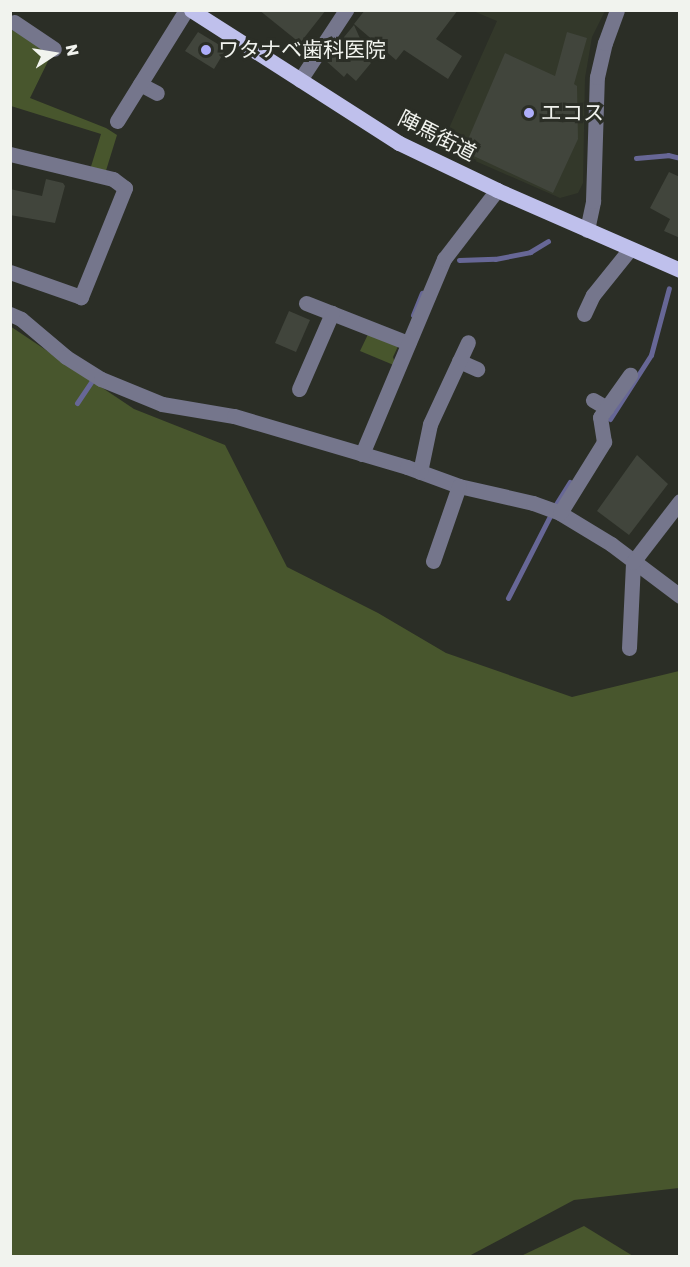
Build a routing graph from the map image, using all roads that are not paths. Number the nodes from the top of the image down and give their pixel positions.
1 (186, 10) edge
2 (346, 10) edge
3 (617, 10) edge
4 (201, 13) edge
5 (12, 24) edge
6 (54, 48) dead end
7 (300, 80) junction
8 (140, 84) junction
9 (157, 93) dead end
10 (117, 121) dead end
11 (10, 154) edge
12 (497, 190) junction
13 (587, 230) junction
14 (630, 249) junction
15 (680, 270) edge
16 (10, 272) edge
17 (306, 303) dead end
18 (332, 313) junction
19 (10, 314) edge
20 (584, 314) dead end
21 (468, 342) dead end
22 (408, 343) junction
23 (459, 361) junction
24 (477, 369) dead end
25 (630, 375) dead end
26 (299, 389) dead end
27 (362, 454) junction
28 (420, 472) junction
29 (459, 486) junction
30 (680, 501) edge
31 (560, 513) junction
32 (433, 561) dead end
33 (633, 562) junction
34 (680, 596) edge
35 (629, 648) dead end

1 - 8 street
2 - 7 street
3 - 13 street
4 - 7 main road, 陣馬街道
5 - 6 street
7 - 12 main road, 陣馬街道
8 - 9 street
8 - 10 street
11 - 16 street
12 - 13 main road, 陣馬街道
12 - 22 street
13 - 14 main road, 陣馬街道
14 - 15 main road, 陣馬街道
14 - 20 street
17 - 18 street
18 - 22 street
18 - 26 street
19 - 27 street
21 - 23 street
22 - 27 street
23 - 24 street
23 - 28 street
25 - 31 street
27 - 28 street
28 - 29 street
29 - 31 street
29 - 32 street
30 - 33 street
31 - 33 street
33 - 34 street
33 - 35 street

